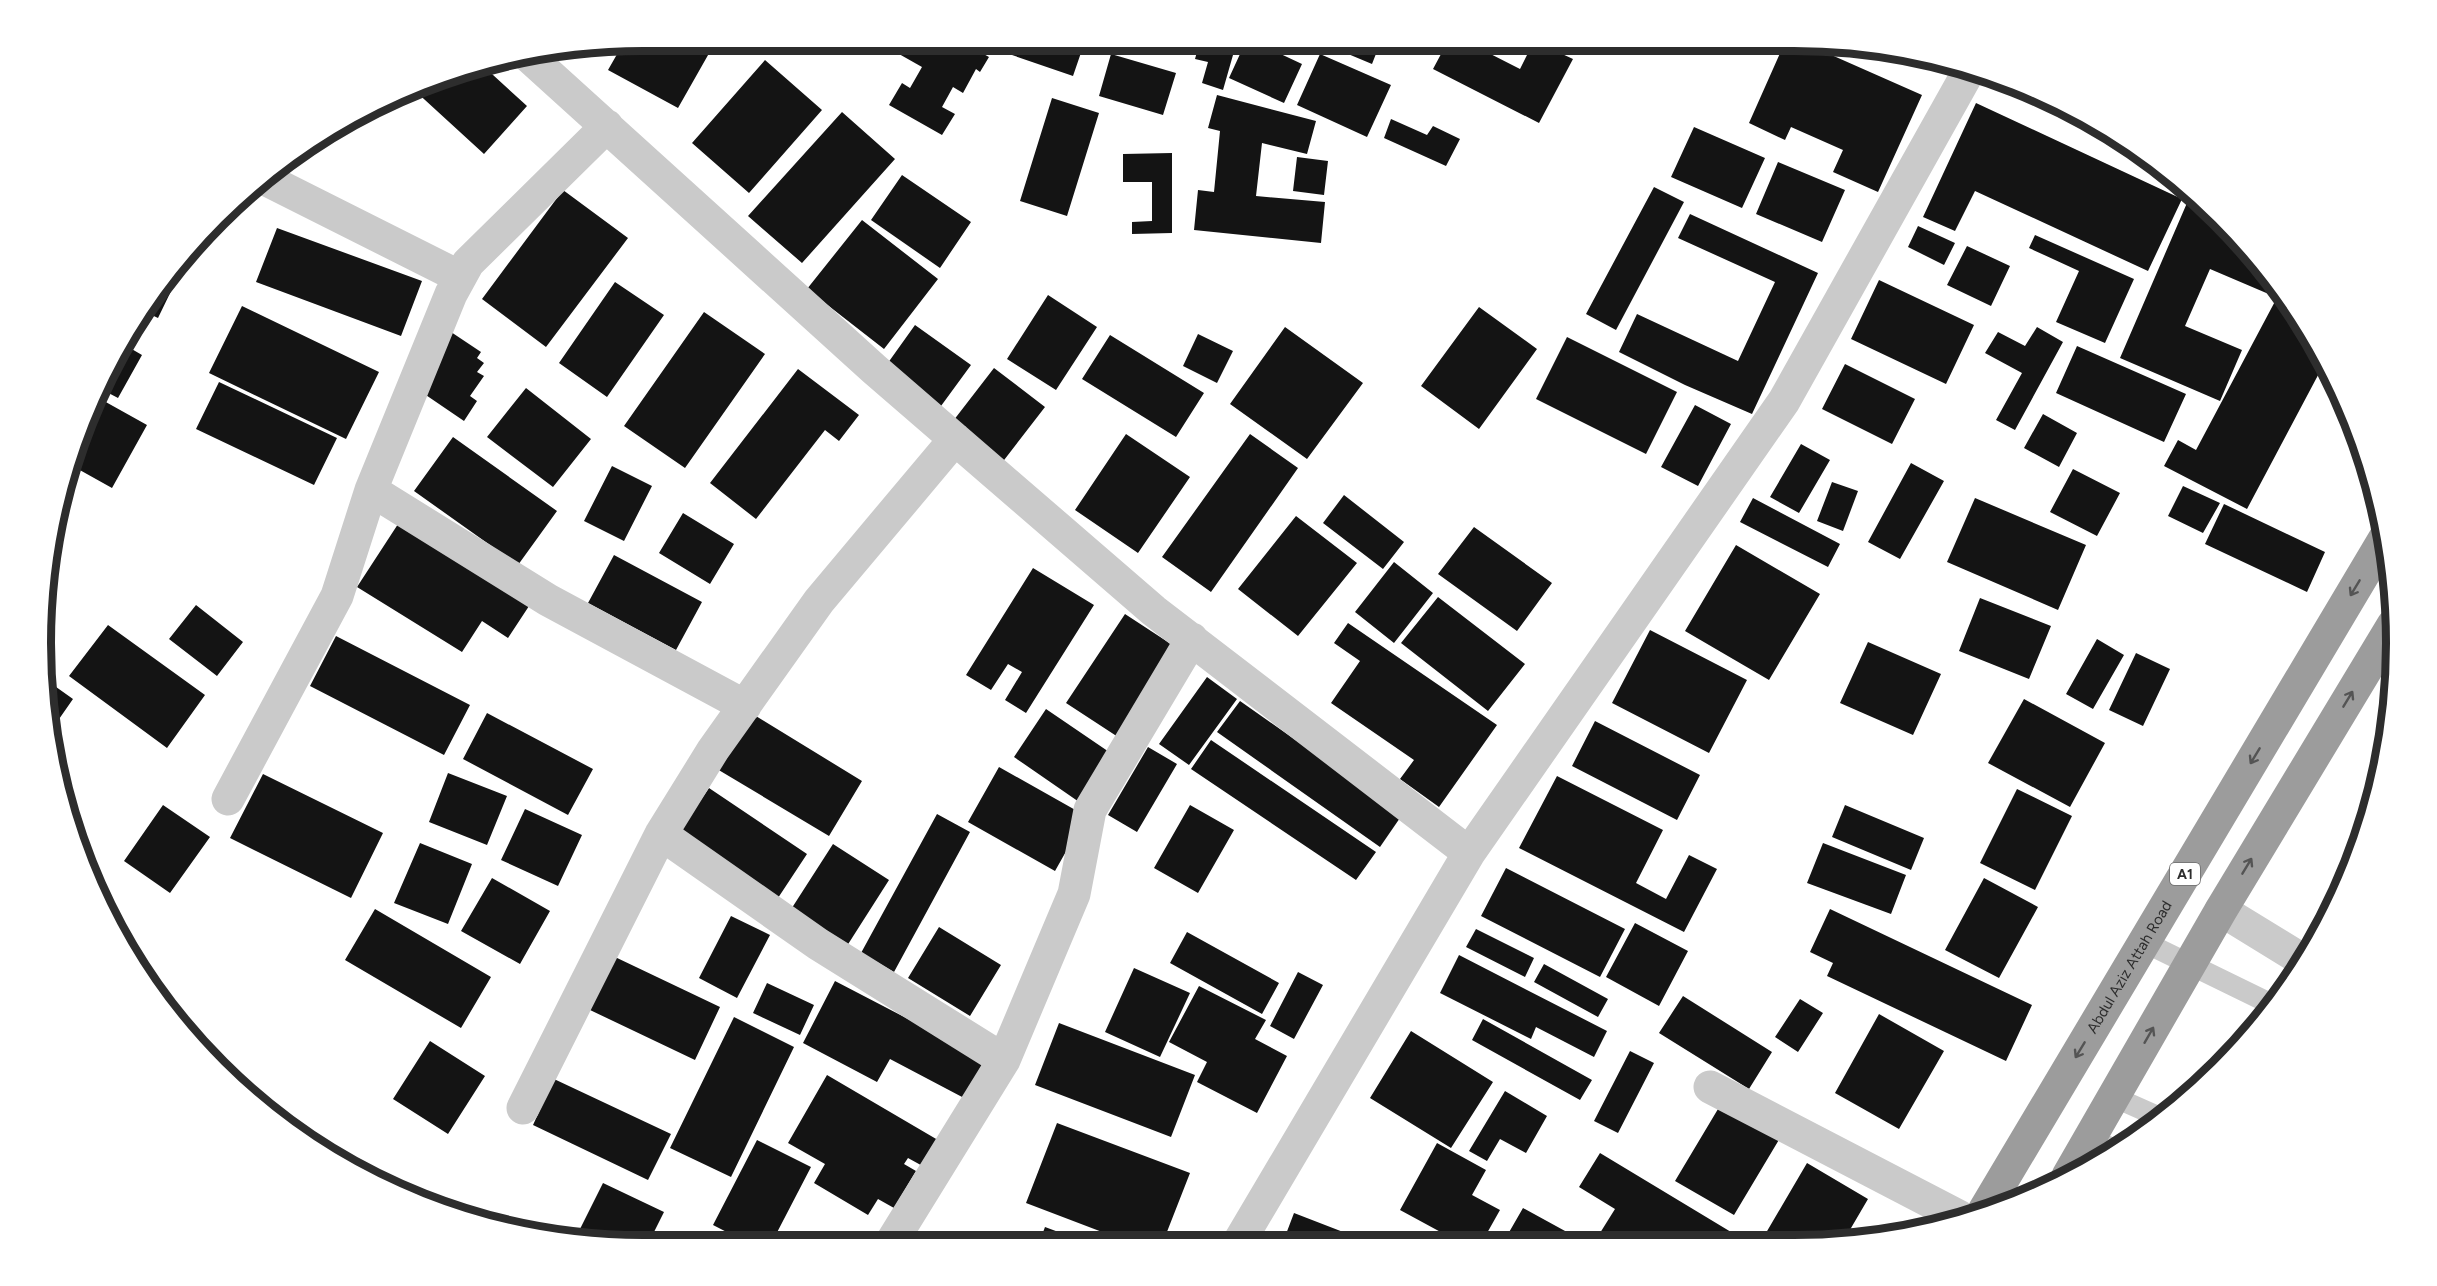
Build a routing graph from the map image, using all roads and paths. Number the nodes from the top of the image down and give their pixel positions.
1 (534, 61) edge
2 (1966, 77) edge
3 (607, 126) junction
4 (272, 182) edge
5 (460, 278) junction
6 (956, 439) junction
7 (371, 490) junction
8 (2378, 549) edge
9 (2386, 637) edge
10 (1192, 639) junction
11 (745, 706) junction
12 (228, 799) dead end
13 (661, 834) junction
14 (1469, 853) junction
15 (2221, 910) junction
16 (2144, 942) junction
17 (2296, 956) edge
18 (2190, 965) junction
19 (2265, 1001) edge
20 (1004, 1060) junction
21 (1710, 1087) dead end
22 (2114, 1096) junction
23 (523, 1108) dead end
24 (2153, 1114) edge
25 (2098, 1149) edge
26 (1989, 1202) edge
27 (1953, 1213) edge
28 (896, 1235) edge
29 (1243, 1235) edge

1 - 3 street
2 - 14 street
3 - 5 street
3 - 6 street
4 - 5 street
5 - 7 street
6 - 10 street
6 - 11 street
7 - 11 street
7 - 12 street
8 -> 16 highway, Abdul Aziz Attah Road / A1
15 -> 9 highway
10 - 14 street
10 - 20 street
11 - 13 street
13 - 20 street
13 - 23 street
14 - 29 street
15 - 17 street
15 - 18 highway
16 - 18 lane
16 -> 26 highway, Abdul Aziz Attah Road / A1
18 - 19 lane
22 -> 18 highway
20 - 28 street
21 - 27 street
22 - 24 lane
22 - 25 highway

